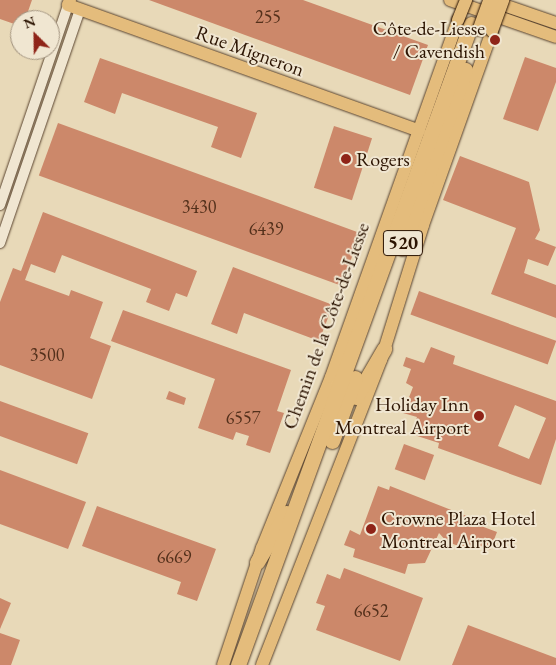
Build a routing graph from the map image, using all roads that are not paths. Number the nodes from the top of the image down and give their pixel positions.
1 (450, 0) edge
2 (466, 0) edge
3 (480, 0) edge
4 (490, 0) edge
5 (503, 0) edge
6 (75, 4) edge
7 (556, 23) edge
8 (475, 26) junction
9 (556, 37) edge
10 (418, 131) junction
11 (0, 205) edge
12 (0, 243) edge
13 (384, 350) junction
14 (322, 453) junction
15 (257, 562) junction
16 (223, 665) edge
17 (238, 665) edge
18 (249, 665) edge
19 (262, 665) edge

1 - 9 main road
2 - 8 main road, Chemin de la Côte-de-Liesse, bridge
3 - 8 highway, Chemin de la Côte-de-Liesse / 520
4 - 7 main road
4 - 8 highway, Chemin de la Côte-de-Liesse / 520, bridge
5 - 8 main road, Chemin de la Côte-de-Liesse, bridge
6 - 10 main road, Rue Migneron
6 - 11 street
6 - 12 street
8 - 10 main road, Chemin de la Côte-de-Liesse
8 - 13 main road, Chemin de la Côte-de-Liesse
8 - 14 highway, 520
10 - 15 main road, Chemin de la Côte-de-Liesse
13 - 14 highway
13 - 19 main road, Chemin de la Côte-de-Liesse
14 - 15 highway
14 - 17 highway, 520
14 - 18 highway, 520
15 - 16 main road, Chemin de la Côte-de-Liesse

